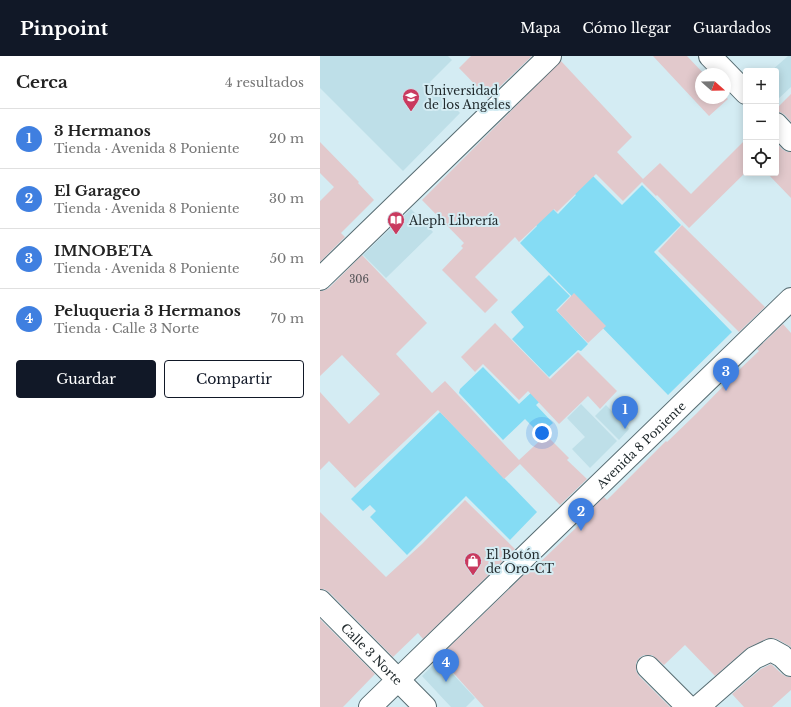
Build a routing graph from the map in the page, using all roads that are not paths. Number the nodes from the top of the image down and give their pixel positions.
1 (550, 56) edge
2 (710, 56) edge
3 (743, 90) edge
4 (779, 127) edge
5 (791, 140) edge
6 (320, 279) edge
7 (791, 300) edge
8 (320, 600) edge
9 (791, 665) edge
10 (648, 667) dead end
11 (398, 680) junction
12 (370, 707) edge
13 (425, 707) edge
14 (688, 707) edge
15 (698, 707) edge

1 - 6 street
2 - 3 street
4 - 5 street
7 - 11 street, Avenida 8 Poniente
8 - 11 street, Calle 3 Norte
9 - 15 street
10 - 14 street
11 - 12 street, Avenida 8 Poniente
11 - 13 street, Calle 3 Norte

